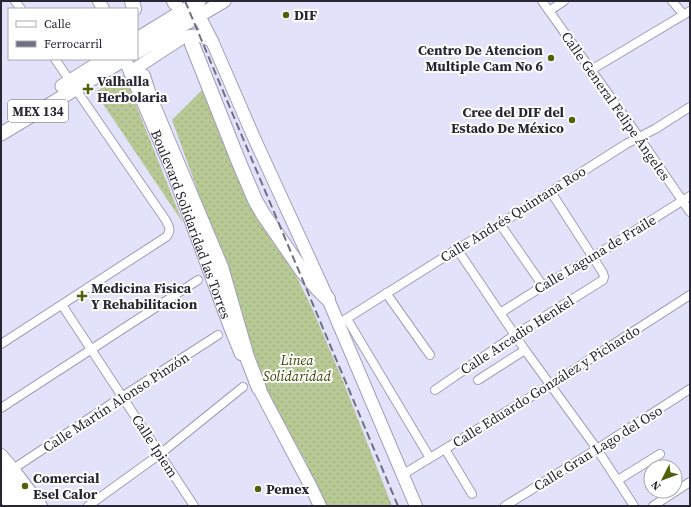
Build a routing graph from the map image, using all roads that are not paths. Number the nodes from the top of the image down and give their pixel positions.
1 (224, 1) edge
2 (542, 1) edge
3 (564, 1) edge
4 (672, 1) edge
5 (196, 6) edge
6 (549, 11) junction
7 (687, 13) edge
8 (138, 38) edge
9 (212, 41) junction
10 (192, 44) dead end
11 (138, 51) edge
12 (56, 60) edge
13 (105, 60) edge
14 (123, 60) edge
15 (126, 60) edge
16 (592, 70) junction
17 (136, 74) junction
18 (73, 85) junction
19 (690, 108) edge
20 (1, 124) edge
21 (1, 134) edge
22 (639, 137) junction
23 (551, 192) junction
24 (690, 196) edge
25 (682, 201) junction
26 (690, 212) edge
27 (500, 224) junction
28 (457, 249) junction
29 (592, 257) junction
30 (198, 280) dead end
31 (543, 286) junction
32 (386, 293) junction
33 (690, 295) edge
34 (328, 299) junction
35 (62, 305) junction
36 (500, 313) junction
37 (342, 321) junction
38 (218, 335) dead end
39 (515, 335) junction
40 (1, 344) edge
41 (91, 349) junction
42 (525, 350) junction
43 (430, 355) dead end
44 (478, 380) dead end
45 (550, 385) junction
46 (243, 387) dead end
47 (259, 388) joint
48 (690, 389) edge
49 (435, 390) dead end
50 (123, 396) junction
51 (1, 408) edge
52 (445, 449) junction
53 (597, 449) junction
54 (160, 454) junction
55 (660, 454) dead end
56 (1, 455) edge
57 (430, 458) junction
58 (7, 471) edge
59 (402, 475) junction
60 (618, 480) junction
61 (690, 482) edge
62 (1, 491) edge
63 (472, 494) dead end
64 (13, 506) edge
65 (28, 506) edge
66 (41, 506) edge
67 (88, 506) edge
68 (194, 506) edge
69 (320, 506) edge
70 (416, 506) edge
71 (506, 506) edge
72 (634, 506) edge
73 (653, 506) edge

1 - 5 main road
2 - 6 street, Calle General Felipe Ángeles
3 - 6 street
4 - 7 street
5 - 8 main road
5 - 9 main road
5 - 11 main road
6 - 16 street, Calle General Felipe Ángeles
7 - 16 street
9 - 17 main road
9 - 34 main road
10 - 34 highway
12 - 18 street
13 - 18 main road, MEX 134
14 - 18 main road, MEX 134
15 - 17 main road, Boulevard Solidaridad las Torres
16 - 22 street, Calle General Felipe Ángeles
17 - 47 highway, Boulevard Solidaridad las Torres
18 - 20 main road, MEX 134
18 - 21 main road, MEX 134
18 - 35 street
19 - 22 street, Calle Andrés Quintana Roo
22 - 23 street, Calle Andrés Quintana Roo
22 - 25 street, Calle General Felipe Ángeles
23 - 27 street, Calle Andrés Quintana Roo
23 - 29 street
24 - 25 street, Calle Laguna de Fraile
25 - 26 street, Calle General Felipe Ángeles
25 - 29 street, Calle Laguna de Fraile
27 - 28 street, Calle Andrés Quintana Roo
27 - 31 street
28 - 32 street, Calle Andrés Quintana Roo
28 - 36 street
29 - 31 street, Calle Laguna de Fraile
29 - 39 street, Calle Arcadio Henkel
30 - 41 street
31 - 36 street, Calle Laguna de Fraile
32 - 37 street, Calle Andrés Quintana Roo
32 - 43 street
33 - 45 street, Calle Eduardo González y Pichardo
34 - 37 main road
35 - 40 street
35 - 41 street, Calle Ipiem
36 - 39 street
37 - 57 street
37 - 59 main road
38 - 50 street, Calle Martín Alonso Pinzón
39 - 42 street
39 - 49 street, Calle Arcadio Henkel
41 - 50 street, Calle Ipiem
41 - 51 street
42 - 44 street
42 - 45 street
45 - 52 street, Calle Eduardo González y Pichardo
45 - 53 street
46 - 54 street
47 - 69 main road, Boulevard Solidaridad las Torres
48 - 53 street, Calle Gran Lago del Oso
50 - 54 street, Calle Ipiem
50 - 58 street, Calle Martín Alonso Pinzón
52 - 57 street, Calle Eduardo González y Pichardo
52 - 63 street
53 - 60 street
53 - 71 street, Calle Gran Lago del Oso
54 - 67 street
54 - 68 street, Calle Ipiem
55 - 60 street
56 - 58 main road
57 - 59 street, Calle Eduardo González y Pichardo
58 - 65 highway
58 - 66 main road
59 - 70 main road
60 - 72 street
61 - 73 street
62 - 64 highway

